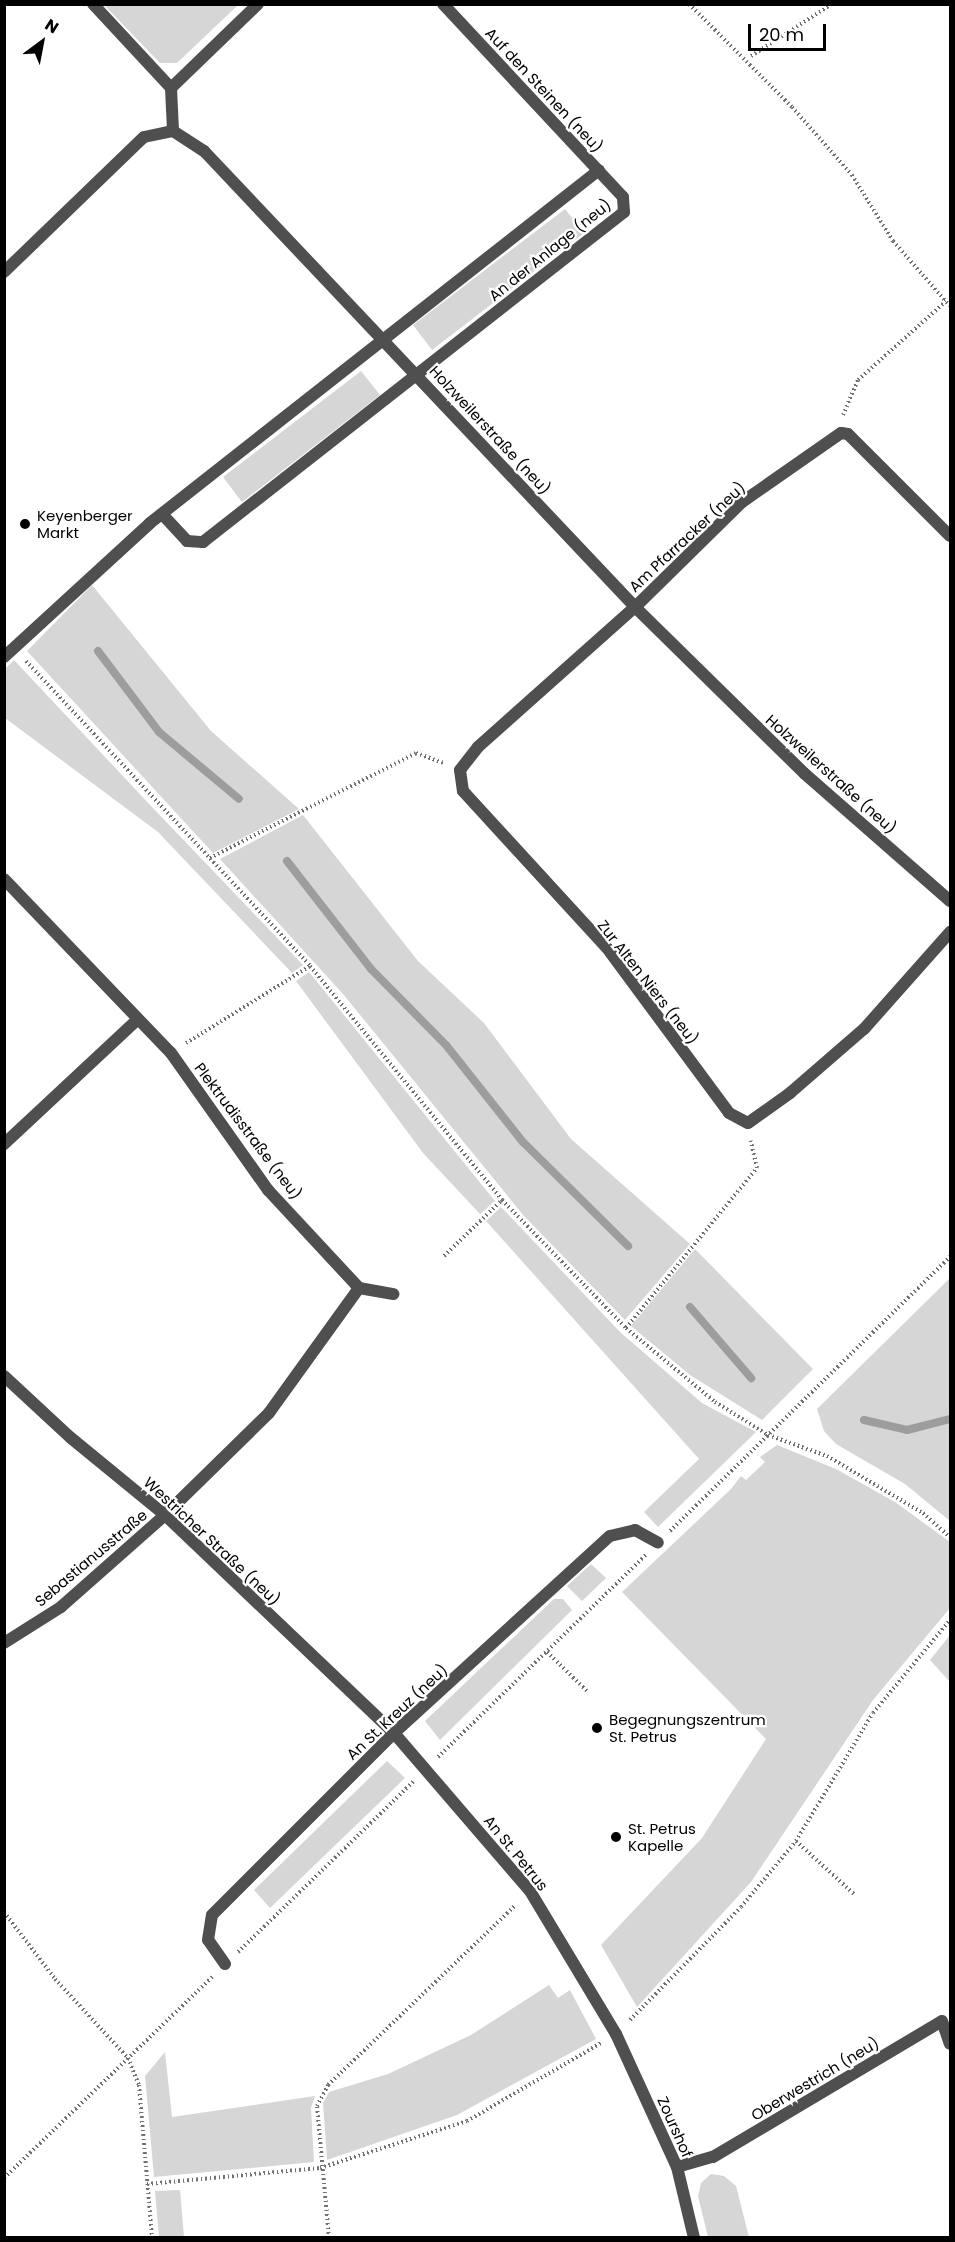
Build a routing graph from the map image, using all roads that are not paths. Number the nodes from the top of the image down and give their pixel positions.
1 (93, 4) edge
2 (258, 4) edge
3 (443, 4) edge
4 (171, 88) junction
5 (173, 131) junction
6 (599, 170) junction
7 (4, 272) edge
8 (384, 340) junction
9 (417, 375) junction
10 (162, 514) junction
11 (951, 536) edge
12 (635, 607) junction
13 (4, 657) edge
14 (4, 879) edge
15 (951, 900) edge
16 (951, 932) edge
17 (138, 1019) junction
18 (4, 1144) edge
19 (359, 1288) junction
20 (393, 1294) dead end
21 (4, 1376) edge
22 (165, 1515) junction
23 (658, 1543) road end
24 (4, 1643) edge
25 (394, 1733) junction
26 (225, 1964) road end
27 (616, 2034) joint
28 (951, 2044) edge
29 (678, 2167) junction
30 (694, 2238) edge

1 - 4 street
2 - 4 street
3 - 6 street, Auf den Steinen (neu)
4 - 5 street
5 - 7 street
5 - 8 street, Holzweilerstraße (neu)
6 - 8 street, An der Anlage (neu)
6 - 9 street, An der Anlage (neu)
8 - 9 street, Holzweilerstraße (neu)
8 - 10 street, An der Anlage (neu)
9 - 10 street, An der Anlage (neu)
9 - 12 street, Holzweilerstraße (neu)
10 - 13 street, An der Anlage (neu)
11 - 12 street, Am Pfarracker (neu)
12 - 15 street, Holzweilerstraße (neu)
12 - 16 street, Zur Alten Niers (neu)
14 - 17 street, Plektrudisstraße (neu)
17 - 18 street
17 - 19 street, Plektrudisstraße (neu)
19 - 20 street
19 - 22 street
21 - 22 street, Westricher Straße (neu)
22 - 24 street, Sebastianusstraße
22 - 25 street, Westricher Straße (neu)
23 - 25 street, An St. Kreuz (neu)
25 - 26 street, An St. Kreuz (neu)
25 - 27 street, An St. Petrus
27 - 29 street, Zourshof
28 - 29 street, Oberwestrich (neu)
29 - 30 street, Zourshof

